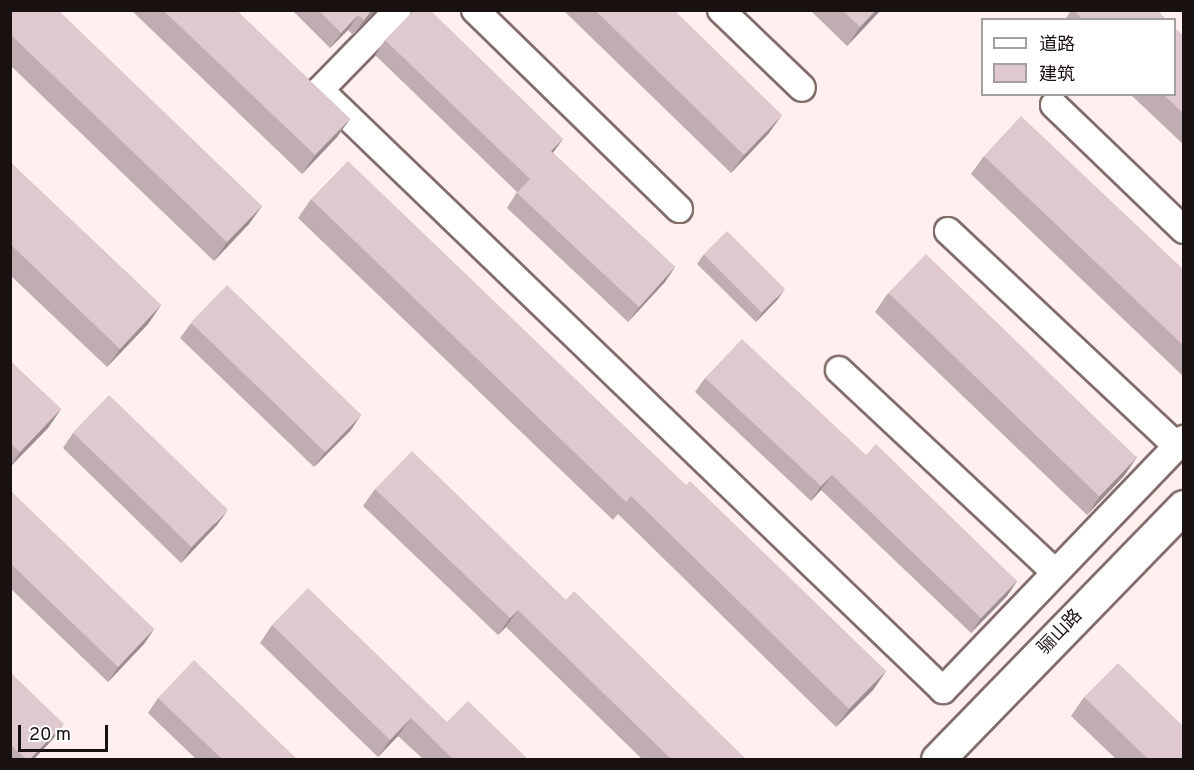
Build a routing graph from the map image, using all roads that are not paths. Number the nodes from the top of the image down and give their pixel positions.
1 (398, 10) edge
2 (475, 10) edge
3 (721, 10) edge
4 (802, 88) dead end
5 (1054, 105) dead end
6 (679, 209) dead end
7 (1184, 230) edge
8 (948, 231) dead end
9 (839, 370) dead end
10 (1180, 443) edge
11 (1184, 507) edge
12 (1055, 573) junction
13 (938, 759) edge

1 - 12 street
2 - 6 street
3 - 4 street
5 - 7 street
8 - 10 street
9 - 12 street
10 - 12 street
11 - 13 street, 骊山路

